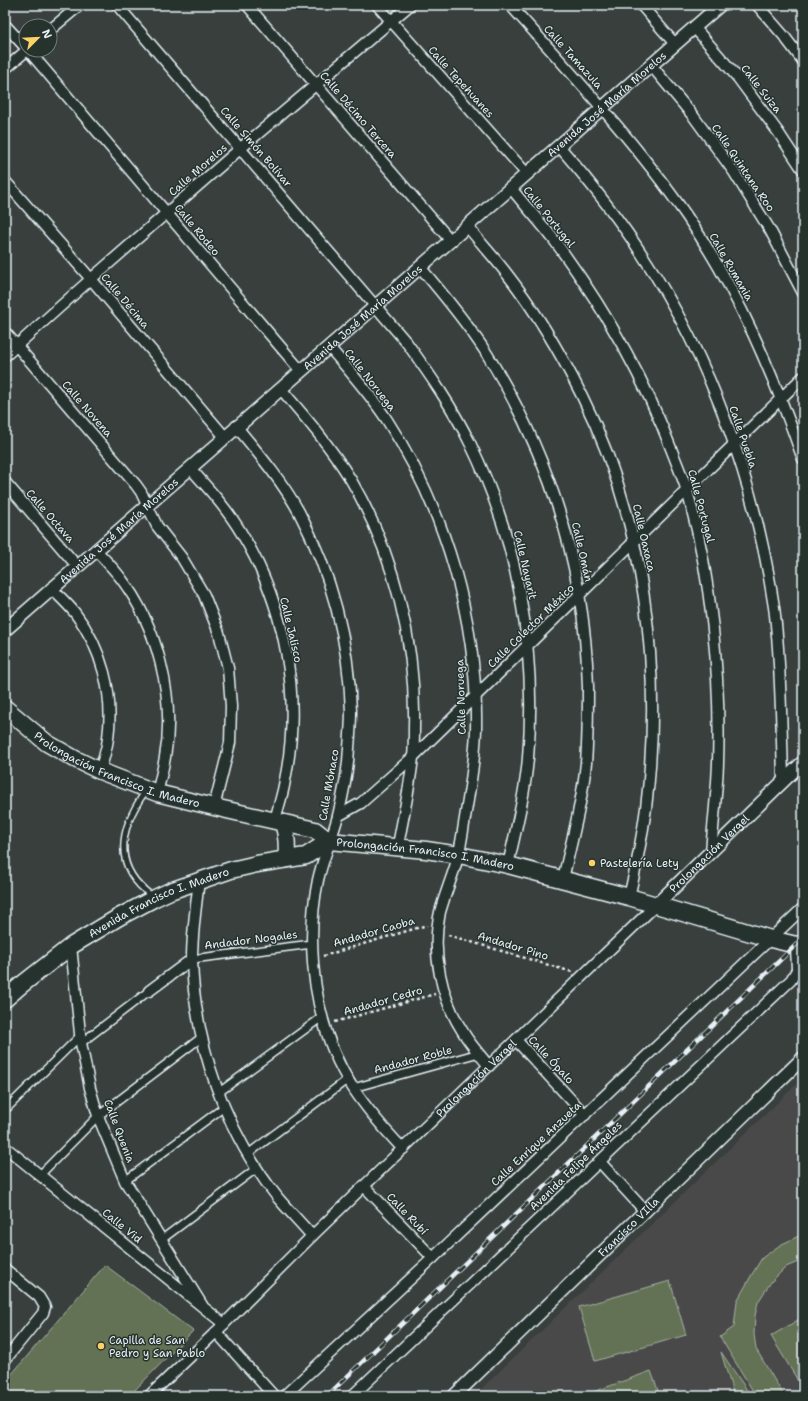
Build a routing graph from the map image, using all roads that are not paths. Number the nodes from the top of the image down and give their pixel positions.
1 (80, 5) edge
2 (117, 5) edge
3 (247, 5) edge
4 (377, 5) edge
5 (410, 5) edge
6 (510, 5) edge
7 (641, 5) edge
8 (720, 5) edge
9 (757, 5) edge
10 (391, 22) junction
11 (58, 23) edge
12 (5, 25) edge
13 (694, 27) junction
14 (18, 39) edge
15 (675, 44) junction
16 (18, 57) edge
17 (35, 58) edge
18 (803, 61) edge
19 (651, 65) junction
20 (5, 69) edge
21 (316, 85) junction
22 (602, 108) junction
23 (559, 146) junction
24 (241, 148) junction
25 (803, 170) edge
26 (527, 174) junction
27 (5, 181) edge
28 (511, 188) junction
29 (167, 213) junction
30 (467, 226) junction
31 (451, 241) junction
32 (420, 267) junction
33 (91, 279) junction
34 (803, 293) edge
35 (376, 306) junction
36 (5, 332) edge
37 (17, 346) junction
38 (329, 347) junction
39 (5, 356) edge
40 (301, 371) junction
41 (803, 377) edge
42 (281, 389) junction
43 (782, 398) junction
44 (236, 426) junction
45 (225, 437) junction
46 (734, 444) junction
47 (803, 459) edge
48 (190, 468) junction
49 (5, 482) edge
50 (687, 490) junction
51 (147, 505) junction
52 (634, 542) junction
53 (96, 550) junction
54 (77, 566) junction
55 (51, 588) junction
56 (580, 595) junction
57 (5, 630) edge
58 (528, 645) junction
59 (476, 697) junction
60 (5, 708) edge
61 (414, 756) junction
62 (803, 762) edge
63 (100, 771) junction
64 (783, 780) junction
65 (152, 791) junction
66 (214, 807) junction
67 (338, 816) junction
68 (279, 822) junction
69 (329, 841) junction
70 (398, 846) junction
71 (711, 853) junction
72 (458, 855) junction
73 (286, 859) junction
74 (508, 865) junction
75 (563, 879) junction
76 (199, 880) junction
77 (629, 897) junction
78 (155, 898) junction
79 (656, 905) junction
80 (803, 908) edge
81 (771, 939) junction
82 (312, 944) junction
83 (71, 946) junction
84 (801, 946) edge
85 (192, 959) junction
86 (149, 991) joint
87 (5, 999) edge
88 (324, 1021) junction
89 (202, 1037) junction
90 (81, 1039) junction
91 (516, 1040) junction
92 (479, 1053) junction
93 (803, 1058) edge
94 (489, 1066) junction
95 (350, 1083) junction
96 (218, 1093) junction
97 (224, 1107) junction
98 (5, 1110) edge
99 (585, 1114) junction
100 (98, 1116) junction
101 (5, 1147) edge
102 (403, 1149) junction
103 (248, 1154) junction
104 (599, 1161) junction
105 (257, 1168) junction
106 (40, 1175) junction
107 (125, 1181) junction
108 (364, 1186) junction
109 (645, 1211) junction
110 (312, 1236) junction
111 (161, 1240) junction
112 (433, 1258) junction
113 (5, 1270) edge
114 (202, 1305) junction
115 (224, 1324) junction
116 (216, 1332) junction
117 (5, 1360) edge
118 (149, 1396) edge
119 (274, 1396) edge
120 (284, 1396) edge
121 (352, 1396) edge
122 (454, 1396) edge

1 - 11 street
2 - 24 street, Calle Simón Bolívar
3 - 21 street, Calle Décimo Tercera
4 - 10 street, Calle Tepehuanes
5 - 10 street, Calle Morelos
6 - 22 street, Calle Tamazula
7 - 15 street
8 - 13 street, Avenida José María Morelos
9 - 18 street
10 - 21 street, Calle Morelos
10 - 26 street, Calle Tepehuanes
12 - 14 street, Calle Rodeo
13 - 15 street, Avenida José María Morelos
13 - 25 street, Calle Suiza
15 - 19 street, Avenida José María Morelos
16 - 20 street
17 - 29 street, Calle Rodeo
19 - 22 street, Avenida José María Morelos
19 - 34 street, Calle Quintana Roo
21 - 24 street, Calle Morelos
21 - 31 street, Calle Décimo Tercera
22 - 23 street, Avenida José María Morelos
22 - 43 street, Calle Rumania
23 - 26 street, Avenida José María Morelos
23 - 46 street, Calle Puebla
24 - 29 street, Calle Morelos
24 - 35 street, Calle Simón Bolívar
26 - 28 street, Avenida José María Morelos
27 - 33 street, Calle Décima
28 - 30 street, Avenida José María Morelos
28 - 50 street, Calle Portugal
29 - 33 street, Calle Morelos
29 - 40 street, Calle Rodeo
30 - 31 street, Avenida José María Morelos
30 - 52 street, Calle Oaxaca
31 - 32 street, Avenida José María Morelos
32 - 35 street, Avenida José María Morelos
32 - 56 street, Calle Omán
33 - 37 street, Calle Morelos
33 - 45 street, Calle Décima
35 - 38 street, Avenida José María Morelos
35 - 58 street, Calle Nayarit
36 - 37 street, Calle Novena
37 - 39 street, Calle Morelos
37 - 51 street, Calle Novena
38 - 40 street, Avenida José María Morelos
38 - 59 street, Calle Noruega
40 - 42 street, Avenida José María Morelos
41 - 43 street, Calle Colector México
42 - 44 street, Avenida José María Morelos
42 - 61 street
43 - 46 street, Calle Colector México
43 - 47 street, Calle Rumania
44 - 45 street, Avenida José María Morelos
44 - 67 street, Calle Mónaco
45 - 48 street, Avenida José María Morelos
46 - 50 street, Calle Colector México
46 - 64 street, Calle Puebla
48 - 51 street, Avenida José María Morelos
48 - 68 street, Calle Jalisco
49 - 54 street, Calle Octava
50 - 52 street, Calle Colector México
50 - 71 street, Calle Portugal
51 - 53 street, Avenida José María Morelos
51 - 66 street, Calle Novena
52 - 56 street, Calle Colector México
52 - 77 street, Calle Oaxaca
53 - 54 street, Avenida José María Morelos
53 - 65 street
54 - 55 street, Avenida José María Morelos
55 - 57 street, Avenida José María Morelos
55 - 63 street
56 - 58 street, Calle Colector México
56 - 75 street, Calle Omán
58 - 59 street, Calle Colector México
58 - 74 street, Calle Nayarit
59 - 61 street, Calle Colector México
59 - 72 street, Calle Noruega
60 - 63 main road, Prolongación Francisco I. Madero
61 - 67 street, Calle Colector México
61 - 70 street
62 - 64 street, Prolongación Vergel
63 - 65 main road, Prolongación Francisco I. Madero
64 - 71 street, Prolongación Vergel
65 - 66 main road, Prolongación Francisco I. Madero
65 - 78 lane
66 - 68 main road, Prolongación Francisco I. Madero
67 - 69 street, Calle Mónaco
68 - 69 main road, Prolongación Francisco I. Madero
68 - 73 main road
69 - 70 main road, Prolongación Francisco I. Madero
69 - 73 main road, Avenida Francisco I. Madero
69 - 82 street, Calle Mónaco
70 - 72 main road, Prolongación Francisco I. Madero
71 - 79 street, Prolongación Vergel
72 - 74 main road, Prolongación Francisco I. Madero
72 - 92 street, Calle Noruega
73 - 76 main road, Avenida Francisco I. Madero
74 - 75 main road, Prolongación Francisco I. Madero
75 - 77 main road, Prolongación Francisco I. Madero
76 - 78 main road, Avenida Francisco I. Madero
76 - 85 street
77 - 79 main road, Prolongación Francisco I. Madero
78 - 83 main road, Avenida Francisco I. Madero
79 - 81 main road, Prolongación Francisco I. Madero
79 - 91 street, Prolongación Vergel
80 - 81 street, Calle Enrique Anzueta
81 - 84 main road, Prolongación Francisco I. Madero
81 - 99 street, Calle Enrique Anzueta
82 - 85 street, Andador Nogales
82 - 88 street, Calle Mónaco
83 - 87 main road, Avenida Francisco I. Madero
83 - 90 street, Calle Quenia
84 - 104 street, Avenida Felipe Ángeles
85 - 86 street
85 - 89 street
86 - 90 street
88 - 95 street, Calle Mónaco
88 - 96 street
89 - 96 street
89 - 100 street
90 - 98 street
90 - 100 street, Calle Quenia
91 - 94 street, Prolongación Vergel
91 - 99 street, Calle Ópalo
92 - 94 street, Calle Noruega
92 - 95 street, Andador Roble
93 - 109 street, Francisco VIlla
94 - 102 street, Prolongación Vergel
95 - 102 street, Calle Mónaco
95 - 103 street
96 - 97 street
97 - 103 street
97 - 107 street
99 - 112 street, Calle Enrique Anzueta
100 - 106 street
100 - 107 street, Calle Quenia
101 - 106 street, Calle Vid
102 - 108 street, Prolongación Vergel
103 - 105 street
104 - 109 street
104 - 121 street, Avenida Felipe Ángeles
105 - 110 street
105 - 111 street
106 - 114 street, Calle Vid
107 - 111 street, Calle Quenia
108 - 110 street, Prolongación Vergel
108 - 112 street, Calle Rubí
109 - 122 street, Francisco VIlla
110 - 115 street, Prolongación Vergel
111 - 114 street, Calle Quenia
112 - 120 street, Calle Enrique Anzueta
113 - 117 street
114 - 115 street, Calle Vid
115 - 116 street, Prolongación Vergel
116 - 118 street, Prolongación Vergel
116 - 119 street

